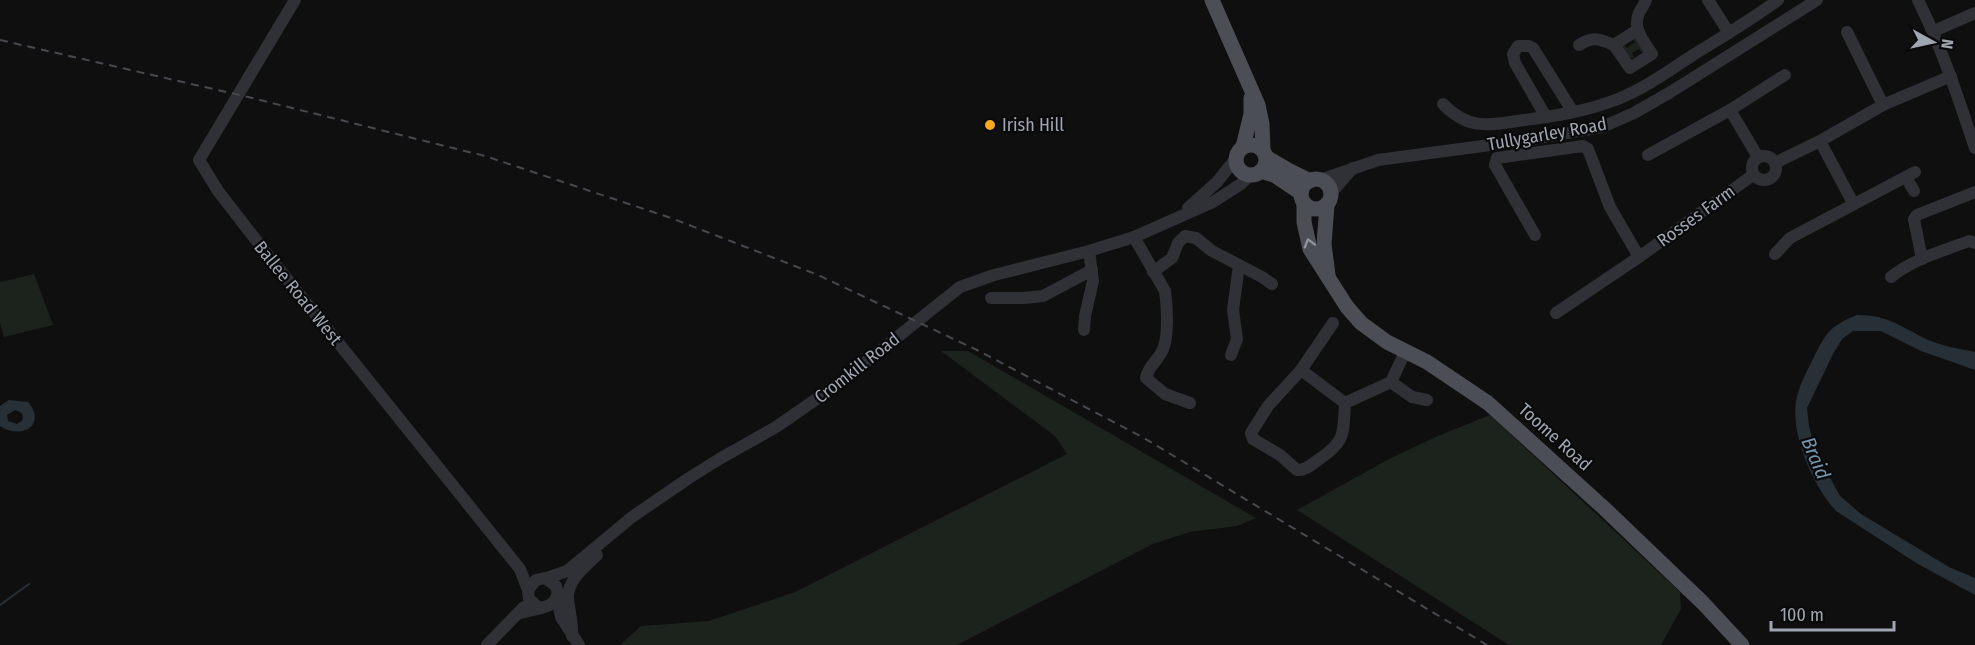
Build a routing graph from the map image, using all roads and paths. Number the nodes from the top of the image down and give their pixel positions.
1 (295, 0) edge
2 (1212, 0) edge
3 (1646, 0) edge
4 (1708, 0) edge
5 (1778, 0) edge
6 (1817, 0) edge
7 (1918, 0) edge
8 (1975, 13) edge
9 (1637, 30) junction
10 (1847, 30) dead end
11 (1934, 31) junction
12 (1729, 33) junction
13 (1579, 45) dead end
14 (1614, 45) junction
15 (1640, 62) junction
16 (1786, 73) dead end
17 (1952, 76) junction
18 (1653, 81) junction
19 (1250, 86) junction
20 (1443, 104) dead end
21 (1883, 105) junction
22 (1730, 110) junction
23 (1573, 112) junction
24 (1546, 117) junction
25 (1653, 136) dead end
26 (1820, 141) junction
27 (1660, 148) junction
28 (1975, 148) edge
29 (1240, 152) junction
30 (1648, 155) dead end
31 (1758, 157) junction
32 (1260, 163) junction
33 (1775, 163) junction
34 (1353, 168) junction
35 (1753, 175) junction
36 (1309, 189) junction
37 (1914, 191) dead end
38 (1975, 192) edge
39 (1329, 199) junction
40 (1853, 203) junction
41 (1173, 219) junction
42 (1134, 237) junction
43 (1537, 237) dead end
44 (1975, 243) edge
45 (1089, 251) junction
46 (1773, 256) dead end
47 (1639, 257) junction
48 (1922, 260) junction
49 (1239, 265) junction
50 (1092, 270) junction
51 (1153, 272) junction
52 (1329, 278) junction
53 (1897, 278) dead end
54 (1272, 284) dead end
55 (991, 298) dead end
56 (1556, 313) dead end
57 (1333, 323) dead end
58 (1084, 330) dead end
59 (1406, 350) junction
60 (1231, 355) dead end
61 (1300, 370) junction
62 (1390, 382) junction
63 (1427, 400) dead end
64 (1190, 403) dead end
65 (1345, 403) junction
66 (623, 525) junction
67 (520, 569) junction
68 (567, 571) junction
69 (543, 579) junction
70 (557, 595) junction
71 (535, 601) junction
72 (561, 617) junction
73 (575, 641) edge
74 (487, 645) edge
75 (1742, 645) edge

1 - 67 street, Ballee Road West
2 - 19 main road
3 - 9 street
4 - 12 street
5 - 12 street
6 - 34 street, Tullygarley Road
7 - 11 street
8 - 11 street
9 - 14 street
9 - 15 street
10 - 21 street
11 - 17 street
12 - 18 street
13 - 14 street
14 - 15 street
15 - 18 street
16 - 22 street
17 - 21 street
17 - 28 street
18 - 23 street
19 - 29 main road
19 - 32 main road
20 - 24 street
21 - 26 street
22 - 27 street
22 - 31 street
23 - 24 street
23 - 24 street
25 - 27 street
26 - 33 street
26 - 40 street
27 - 30 street
29 - 32 main road
29 - 32 main road
29 - 41 street, Cromkill Road
31 - 33 street
31 - 35 street
32 - 36 main road
32 - 41 street, Cromkill Road
33 - 35 street
34 - 36 street, Tullygarley Road
34 - 39 street
35 - 47 street, Rosses Farm
36 - 39 main road
36 - 39 main road
52 -> 36 main road, Toome Road
37 - 40 street
38 - 48 street
39 - 52 main road, Toome Road
40 - 46 street
41 - 42 street, Cromkill Road
42 - 45 street, Cromkill Road
42 - 51 street
43 - 47 street, Rosses Farm
44 - 48 street
45 - 50 street
45 - 66 street, Cromkill Road
47 - 56 street, Rosses Farm
48 - 53 street
49 - 51 street
49 - 54 street
49 - 60 street
50 - 55 street
50 - 58 street
51 - 64 street
52 - 59 main road, Toome Road
57 - 61 street
59 - 62 street
59 - 75 main road, Toome Road
61 - 65 street
61 - 65 street
62 - 63 street
62 - 65 street
66 - 68 street, Cromkill Road
66 - 73 street
67 - 69 street, Ballee Road West
67 - 71 street, Ballee Road West
68 - 69 street, Cromkill Road
68 - 70 street, Cromkill Road
69 - 70 street
69 - 71 street
70 - 71 street
70 - 72 street
71 - 72 street
71 - 74 street
72 - 73 street

